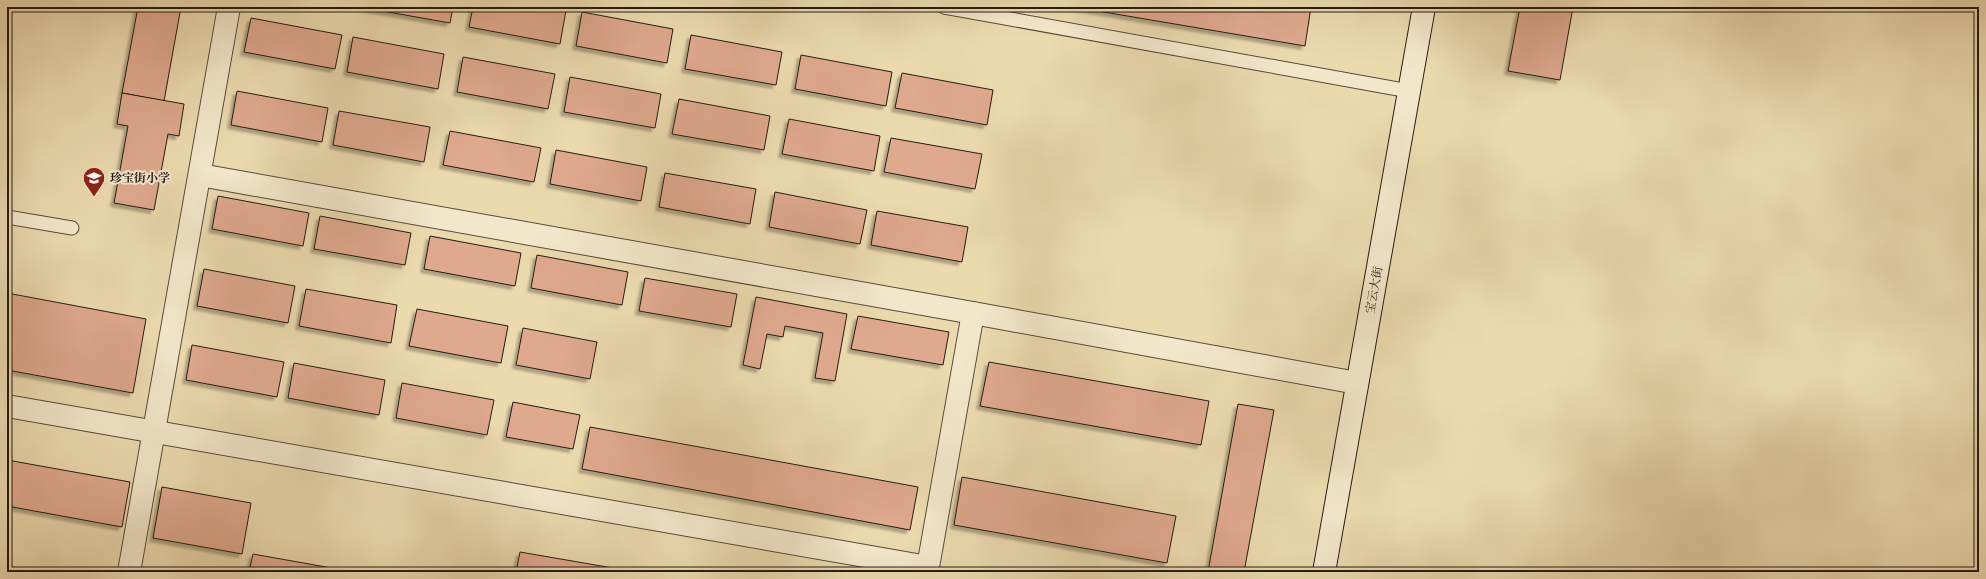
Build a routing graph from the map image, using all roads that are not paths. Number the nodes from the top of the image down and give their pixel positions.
1 (229, 7) edge
2 (944, 7) edge
3 (1424, 7) edge
4 (1409, 91) junction
5 (200, 174) junction
6 (7, 217) edge
7 (72, 228) dead end
8 (974, 312) junction
9 (1357, 383) junction
10 (7, 406) edge
11 (154, 432) junction
12 (129, 572) edge
13 (1324, 572) edge

1 - 5 street
2 - 4 lane
3 - 4 street, 宝云大街
4 - 9 street, 宝云大街
5 - 8 street
5 - 11 street
6 - 7 lane
8 - 9 street
8 - 11 street
9 - 13 street, 宝云大街
10 - 11 street
11 - 12 street

